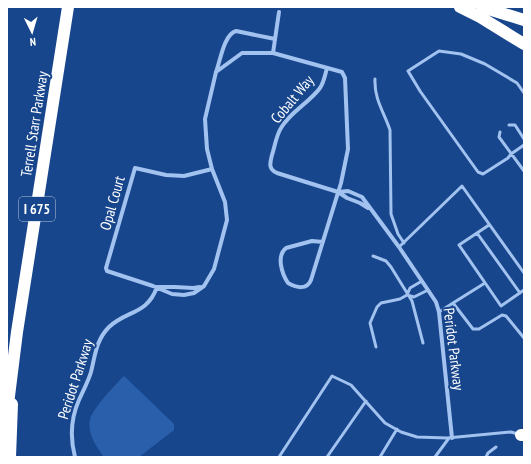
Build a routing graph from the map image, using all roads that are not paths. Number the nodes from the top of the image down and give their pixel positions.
1 (68, 7) edge
2 (460, 7) edge
3 (482, 7) edge
4 (279, 12) dead end
5 (524, 20) edge
6 (275, 39) junction
7 (524, 44) edge
8 (273, 53) junction
9 (327, 68) junction
10 (216, 72) junction
11 (375, 78) dead end
12 (524, 93) edge
13 (509, 125) dead end
14 (500, 132) dead end
15 (524, 139) edge
16 (524, 145) edge
17 (511, 154) junction
18 (212, 169) junction
19 (524, 171) edge
20 (338, 192) junction
21 (372, 210) junction
22 (489, 225) junction
23 (477, 233) junction
24 (323, 242) junction
25 (404, 242) junction
26 (399, 247) junction
27 (373, 256) dead end
28 (524, 273) edge
29 (422, 281) junction
30 (485, 283) junction
31 (204, 286) junction
32 (157, 288) junction
33 (428, 290) junction
34 (524, 290) edge
35 (520, 293) junction
36 (407, 295) junction
37 (453, 303) junction
38 (501, 306) junction
39 (439, 312) junction
40 (502, 315) junction
41 (524, 338) edge
42 (423, 343) dead end
43 (376, 347) dead end
44 (12, 363) junction
45 (366, 401) junction
46 (7, 412) edge
47 (397, 429) junction
48 (523, 435) edge
49 (450, 438) junction
50 (496, 447) dead end
51 (10, 457) edge
52 (75, 457) edge
53 (279, 457) edge
54 (327, 457) edge
55 (380, 457) edge
56 (436, 457) edge
57 (486, 457) edge

1 - 44 highway, Terrell Starr Parkway / I 675
2 - 7 highway
3 - 5 highway
4 - 6 street
6 - 8 street
6 - 10 street
8 - 9 street
8 - 10 street
9 - 20 street
9 - 20 street, Cobalt Way
10 - 18 street
11 - 25 lane
12 - 17 lane
13 - 15 lane
14 - 17 lane
16 - 17 lane
17 - 19 lane
18 - 31 street
18 - 32 street, Opal Court
20 - 21 street, Peridot Parkway
20 - 21 street, Peridot Parkway
20 - 24 street
21 - 26 street, Peridot Parkway
22 - 23 lane
22 - 25 lane
22 - 28 lane
23 - 30 lane
23 - 35 lane
24 - 24 street
25 - 26 lane
26 - 29 street, Peridot Parkway
27 - 36 lane
29 - 33 street, Peridot Parkway
29 - 36 lane
30 - 37 lane
30 - 38 lane
31 - 32 street
31 - 32 street
32 - 52 street, Peridot Parkway
33 - 36 lane
33 - 39 street, Peridot Parkway
34 - 35 lane
35 - 38 lane
36 - 42 lane
36 - 43 lane
37 - 39 lane
37 - 40 lane
38 - 40 lane
39 - 49 street, Peridot Parkway
40 - 41 lane
44 - 46 highway, Terrell Starr Parkway / I 675
44 - 51 highway
45 - 47 lane
45 - 53 lane
45 - 54 lane
47 - 49 lane
47 - 55 lane
48 - 49 lane
49 - 56 lane
50 - 57 lane

